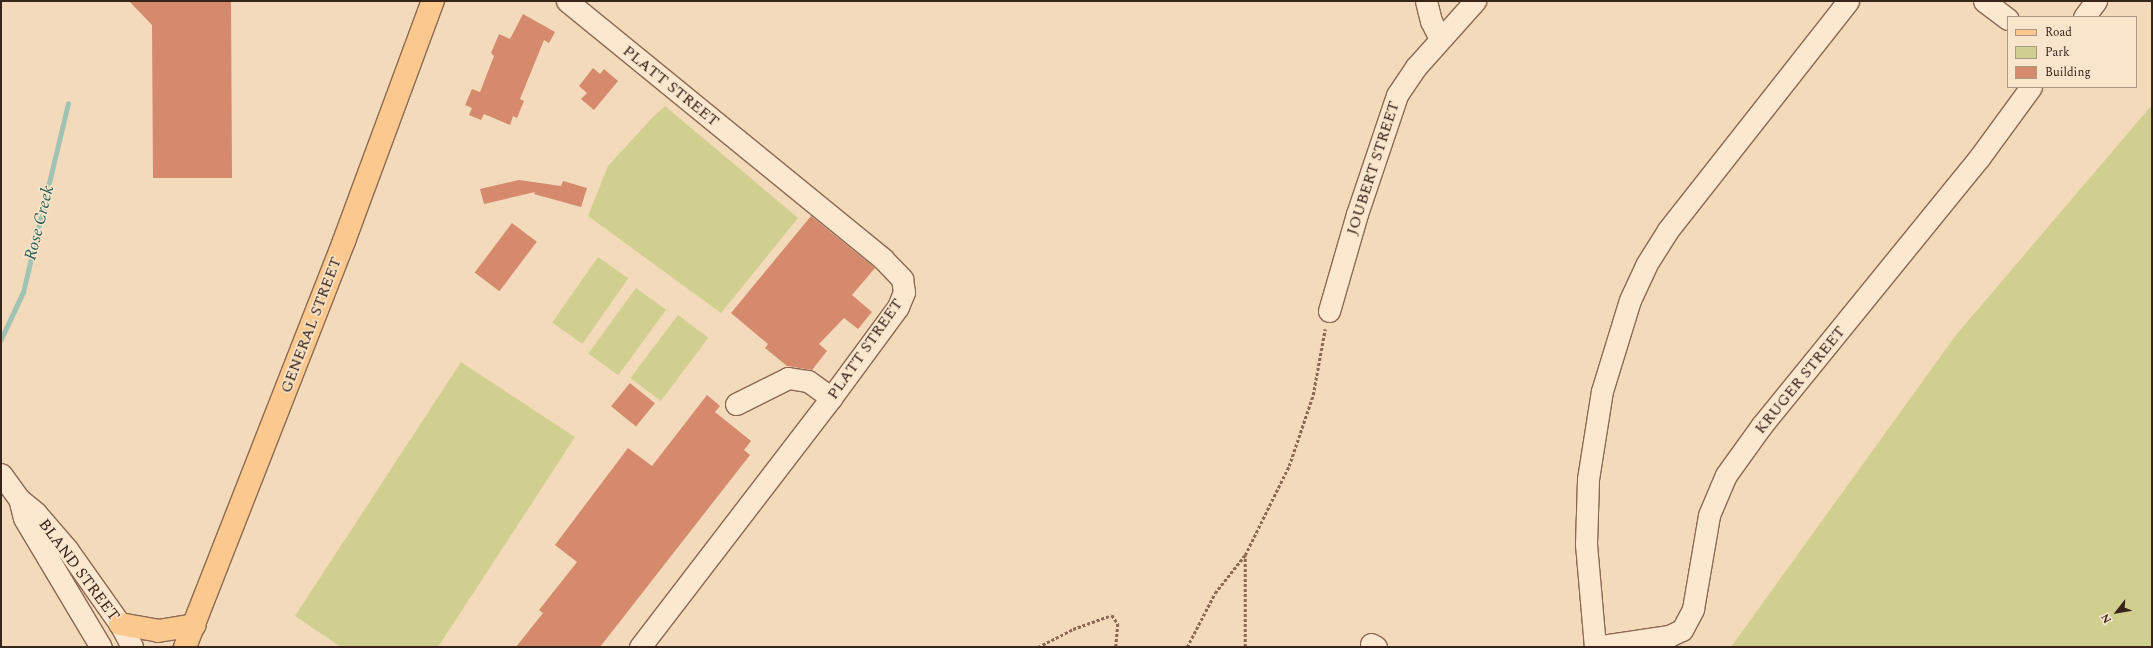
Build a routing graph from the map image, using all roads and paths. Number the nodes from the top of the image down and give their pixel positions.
1 (433, 1) edge
2 (567, 1) edge
3 (1426, 1) edge
4 (1475, 1) edge
5 (1848, 1) edge
6 (1984, 1) edge
7 (2096, 1) edge
8 (2085, 16) edge
9 (2007, 18) edge
10 (1440, 39) junction
11 (2030, 88) edge
12 (1329, 311) joint
13 (831, 398) junction
14 (736, 404) dead end
15 (1, 474) edge
16 (19, 499) junction
17 (1245, 555) junction
18 (120, 624) junction
19 (195, 625) junction
20 (101, 647) edge
21 (132, 647) edge
22 (186, 647) edge
23 (640, 647) edge
24 (1038, 647) edge
25 (1116, 647) edge
26 (1187, 647) edge
27 (1245, 647) edge
28 (1595, 647) edge

1 - 19 main road, GENERAL STREET
2 - 13 street, PLATT STREET
3 - 10 street
4 - 10 street, JOUBERT STREET
5 - 28 street, KRUGER STREET
6 - 9 street
7 - 8 street
10 - 12 street, JOUBERT STREET
11 - 28 street, KRUGER STREET
12 - 17 path
13 - 14 street
13 - 23 street, PLATT STREET
15 - 16 street, BLAND STREET
16 - 18 street, BLAND STREET
16 - 20 street, BLAND STREET
17 - 26 path
17 - 27 path
18 - 19 main road
18 - 21 street, BLAND STREET
19 - 22 main road, GENERAL STREET
24 - 25 path

